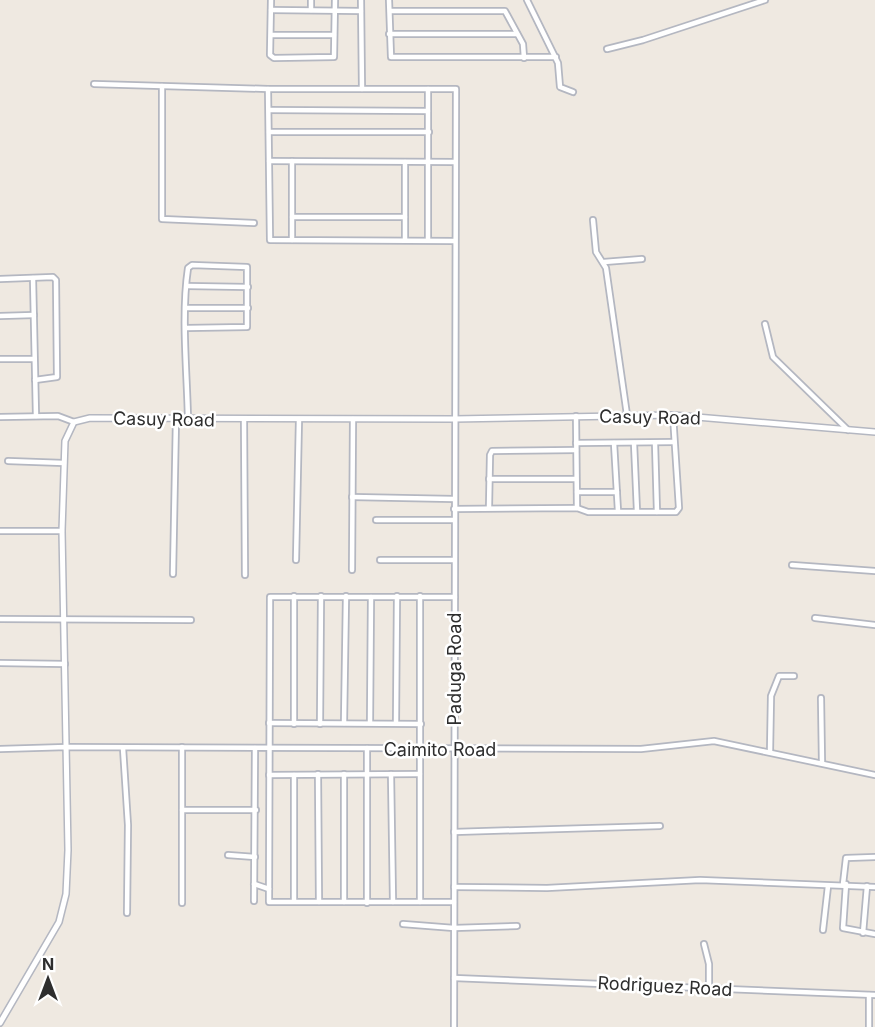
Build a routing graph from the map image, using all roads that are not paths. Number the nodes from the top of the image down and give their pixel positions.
1 (271, 0) edge
2 (311, 0) edge
3 (335, 0) edge
4 (362, 0) edge
5 (389, 0) edge
6 (527, 0) edge
7 (765, 0) edge
8 (271, 10) junction
9 (311, 10) junction
10 (335, 10) junction
11 (361, 10) junction
12 (390, 11) junction
13 (517, 33) junction
14 (271, 34) junction
15 (389, 34) junction
16 (334, 35) junction
17 (607, 49) dead end
18 (556, 57) junction
19 (524, 58) junction
20 (94, 84) dead end
21 (162, 86) junction
22 (268, 89) junction
23 (362, 89) junction
24 (428, 89) junction
25 (573, 92) dead end
26 (269, 110) junction
27 (428, 111) junction
28 (269, 132) junction
29 (429, 132) junction
30 (269, 161) junction
31 (292, 161) junction
32 (405, 162) junction
33 (429, 162) junction
34 (454, 162) junction
35 (292, 217) junction
36 (405, 217) junction
37 (593, 220) dead end
38 (254, 223) dead end
39 (292, 240) junction
40 (405, 240) junction
41 (428, 240) junction
42 (454, 241) junction
43 (642, 259) dead end
44 (604, 262) junction
45 (33, 278) junction
46 (0, 279) edge
47 (186, 286) junction
48 (248, 286) junction
49 (186, 308) junction
50 (248, 308) junction
51 (34, 315) junction
52 (0, 316) edge
53 (765, 324) dead end
54 (186, 328) junction
55 (0, 359) edge
56 (34, 359) junction
57 (35, 380) junction
58 (627, 415) junction
59 (673, 415) junction
60 (576, 416) junction
61 (0, 417) edge
62 (36, 417) junction
63 (176, 419) junction
64 (188, 419) junction
65 (244, 419) junction
66 (298, 419) junction
67 (353, 419) junction
68 (454, 419) junction
69 (74, 422) junction
70 (848, 430) junction
71 (875, 432) edge
72 (655, 442) junction
73 (673, 442) junction
74 (576, 443) junction
75 (614, 443) junction
76 (634, 443) junction
77 (576, 450) junction
78 (8, 461) dead end
79 (64, 463) junction
80 (489, 478) junction
81 (576, 478) junction
82 (577, 492) junction
83 (617, 492) junction
84 (352, 497) junction
85 (454, 499) junction
86 (489, 507) junction
87 (454, 508) junction
88 (577, 508) junction
89 (637, 511) junction
90 (618, 512) junction
91 (657, 512) junction
92 (376, 520) dead end
93 (454, 520) junction
94 (0, 531) edge
95 (62, 531) junction
96 (296, 560) dead end
97 (380, 560) dead end
98 (454, 560) junction
99 (792, 565) dead end
100 (352, 570) dead end
101 (875, 571) edge
102 (173, 574) dead end
103 (245, 575) dead end
104 (294, 596) junction
105 (321, 596) junction
106 (346, 596) junction
107 (397, 596) junction
108 (420, 596) junction
109 (371, 597) junction
110 (455, 597) junction
111 (815, 618) dead end
112 (0, 619) edge
113 (64, 620) junction
114 (191, 620) dead end
115 (875, 625) edge
116 (0, 663) edge
117 (65, 664) junction
118 (794, 676) dead end
119 (821, 698) dead end
120 (269, 723) junction
121 (344, 723) junction
122 (370, 723) junction
123 (396, 723) junction
124 (294, 724) junction
125 (320, 724) junction
126 (421, 724) junction
127 (67, 747) junction
128 (182, 747) junction
129 (123, 748) junction
130 (255, 748) junction
131 (269, 748) junction
132 (367, 748) junction
133 (0, 749) edge
134 (420, 749) junction
135 (454, 749) junction
136 (770, 752) junction
137 (822, 763) junction
138 (368, 773) junction
139 (318, 774) junction
140 (344, 774) junction
141 (392, 774) junction
142 (420, 774) junction
143 (269, 775) junction
144 (294, 775) junction
145 (875, 775) edge
146 (182, 810) junction
147 (256, 810) junction
148 (660, 826) dead end
149 (454, 832) junction
150 (228, 855) dead end
151 (255, 857) junction
152 (875, 857) edge
153 (254, 884) junction
154 (845, 884) junction
155 (828, 886) junction
156 (867, 886) junction
157 (454, 887) junction
158 (875, 887) edge
159 (269, 889) junction
160 (254, 901) dead end
161 (294, 901) junction
162 (319, 902) junction
163 (344, 902) junction
164 (393, 902) junction
165 (420, 902) junction
166 (454, 902) junction
167 (182, 903) dead end
168 (367, 903) junction
169 (127, 913) dead end
170 (403, 924) dead end
171 (517, 926) dead end
172 (454, 927) junction
173 (824, 930) dead end
174 (863, 933) junction
175 (875, 934) edge
176 (705, 944) dead end
177 (454, 978) junction
178 (709, 988) junction
179 (872, 995) edge
180 (0, 1023) edge
181 (454, 1027) edge
182 (869, 1027) edge

1 - 8 street
2 - 9 street
3 - 10 street
4 - 11 street
5 - 12 street
6 - 18 street
7 - 17 street
8 - 9 street
8 - 14 street
9 - 10 street
10 - 11 street
10 - 16 street
11 - 23 street
12 - 13 street
12 - 15 street
13 - 15 street
13 - 19 street
14 - 16 street
14 - 16 street
15 - 19 street
18 - 19 street
18 - 25 street
20 - 21 street
21 - 22 street
21 - 38 street
22 - 23 street
22 - 26 street
23 - 24 street
24 - 27 street
24 - 34 street, Paduga Road
26 - 27 street
26 - 28 street
27 - 29 street
28 - 29 street
28 - 30 street
29 - 33 street
30 - 31 street
30 - 39 street
31 - 32 street
31 - 35 street
32 - 33 street
32 - 36 street
33 - 34 street
33 - 41 street
34 - 42 street, Paduga Road
35 - 36 street
35 - 39 street
36 - 40 street
37 - 44 street
39 - 40 street
40 - 41 street
41 - 42 street
42 - 68 street, Paduga Road
43 - 44 street
44 - 58 street
45 - 46 street
45 - 51 street
45 - 57 street
47 - 48 street
47 - 48 street
47 - 49 street
48 - 50 street
49 - 50 street
49 - 54 street
50 - 54 street
51 - 52 street
51 - 56 street
53 - 70 street
54 - 64 street
55 - 56 street
56 - 57 street
57 - 62 street
58 - 59 street, Casuy Road
58 - 60 street, Casuy Road
59 - 70 street, Casuy Road
59 - 73 street
60 - 68 street, Casuy Road
60 - 74 street
61 - 62 street
62 - 69 street
63 - 64 street, Casuy Road
63 - 69 street, Casuy Road
63 - 102 street
64 - 65 street, Casuy Road
65 - 66 street, Casuy Road
65 - 103 street
66 - 67 street, Casuy Road
66 - 96 street
67 - 68 street, Casuy Road
67 - 84 street
68 - 85 street, Paduga Road
69 - 79 street
70 - 71 street, Casuy Road
72 - 73 street
72 - 76 street
72 - 91 street
73 - 91 street
74 - 75 street
74 - 77 street
75 - 76 street
75 - 83 street
76 - 89 street
77 - 80 street
77 - 81 street
78 - 79 street
79 - 95 street
80 - 81 street
80 - 86 street
81 - 82 street
82 - 83 street
82 - 88 street
83 - 90 street
84 - 85 street
84 - 100 street
85 - 87 street, Paduga Road
86 - 87 street
86 - 88 street
87 - 93 street, Paduga Road
88 - 90 street
89 - 90 street
89 - 91 street
92 - 93 street
93 - 98 street, Paduga Road
94 - 95 street
95 - 113 street
97 - 98 street
98 - 110 street, Paduga Road
99 - 101 street
104 - 105 street
104 - 120 street
104 - 124 street
105 - 106 street
105 - 125 street
106 - 109 street
106 - 121 street
107 - 108 street
107 - 109 street
107 - 123 street
108 - 110 street
108 - 126 street
109 - 122 street
110 - 135 street, Paduga Road
111 - 115 street
112 - 113 street
113 - 114 street
113 - 117 street
116 - 117 street
117 - 127 street
118 - 136 street
119 - 137 street
120 - 124 street
120 - 131 street
121 - 122 street
121 - 125 street
122 - 123 street
123 - 126 street
124 - 125 street
126 - 134 street
127 - 129 street, Caimito Road
127 - 133 street, Caimito Road
127 - 180 street
128 - 129 street, Caimito Road
128 - 130 street, Caimito Road
128 - 146 street
129 - 169 street
130 - 131 street, Caimito Road
130 - 147 street
131 - 132 street, Caimito Road
131 - 143 street
132 - 134 street, Caimito Road
132 - 138 street
134 - 135 street, Caimito Road
134 - 142 street
135 - 136 street, Caimito Road
135 - 149 street, Paduga Road
136 - 137 street, Caimito Road
137 - 145 street, Caimito Road
138 - 140 street
138 - 141 street
138 - 168 street
139 - 140 street
139 - 144 street
139 - 162 street
140 - 163 street
141 - 142 street
141 - 164 street
142 - 165 street
143 - 144 street
143 - 159 street
144 - 161 street
146 - 147 street
146 - 167 street
147 - 151 street
148 - 149 street
149 - 157 street, Paduga Road
150 - 151 street
151 - 153 street
152 - 154 street
153 - 159 street
153 - 160 street
154 - 155 street
154 - 156 street
154 - 174 street
155 - 157 street
155 - 173 street
156 - 158 street
156 - 174 street
157 - 166 street, Paduga Road
159 - 161 street
161 - 162 street
162 - 163 street
163 - 168 street
164 - 165 street
164 - 168 street
165 - 166 street
166 - 172 street, Paduga Road
170 - 172 street
171 - 172 street
172 - 177 street, Paduga Road
174 - 175 street
176 - 178 street
177 - 178 street, Rodriguez Road
177 - 181 street, Paduga Road
178 - 179 street, Rodriguez Road
179 - 182 street

